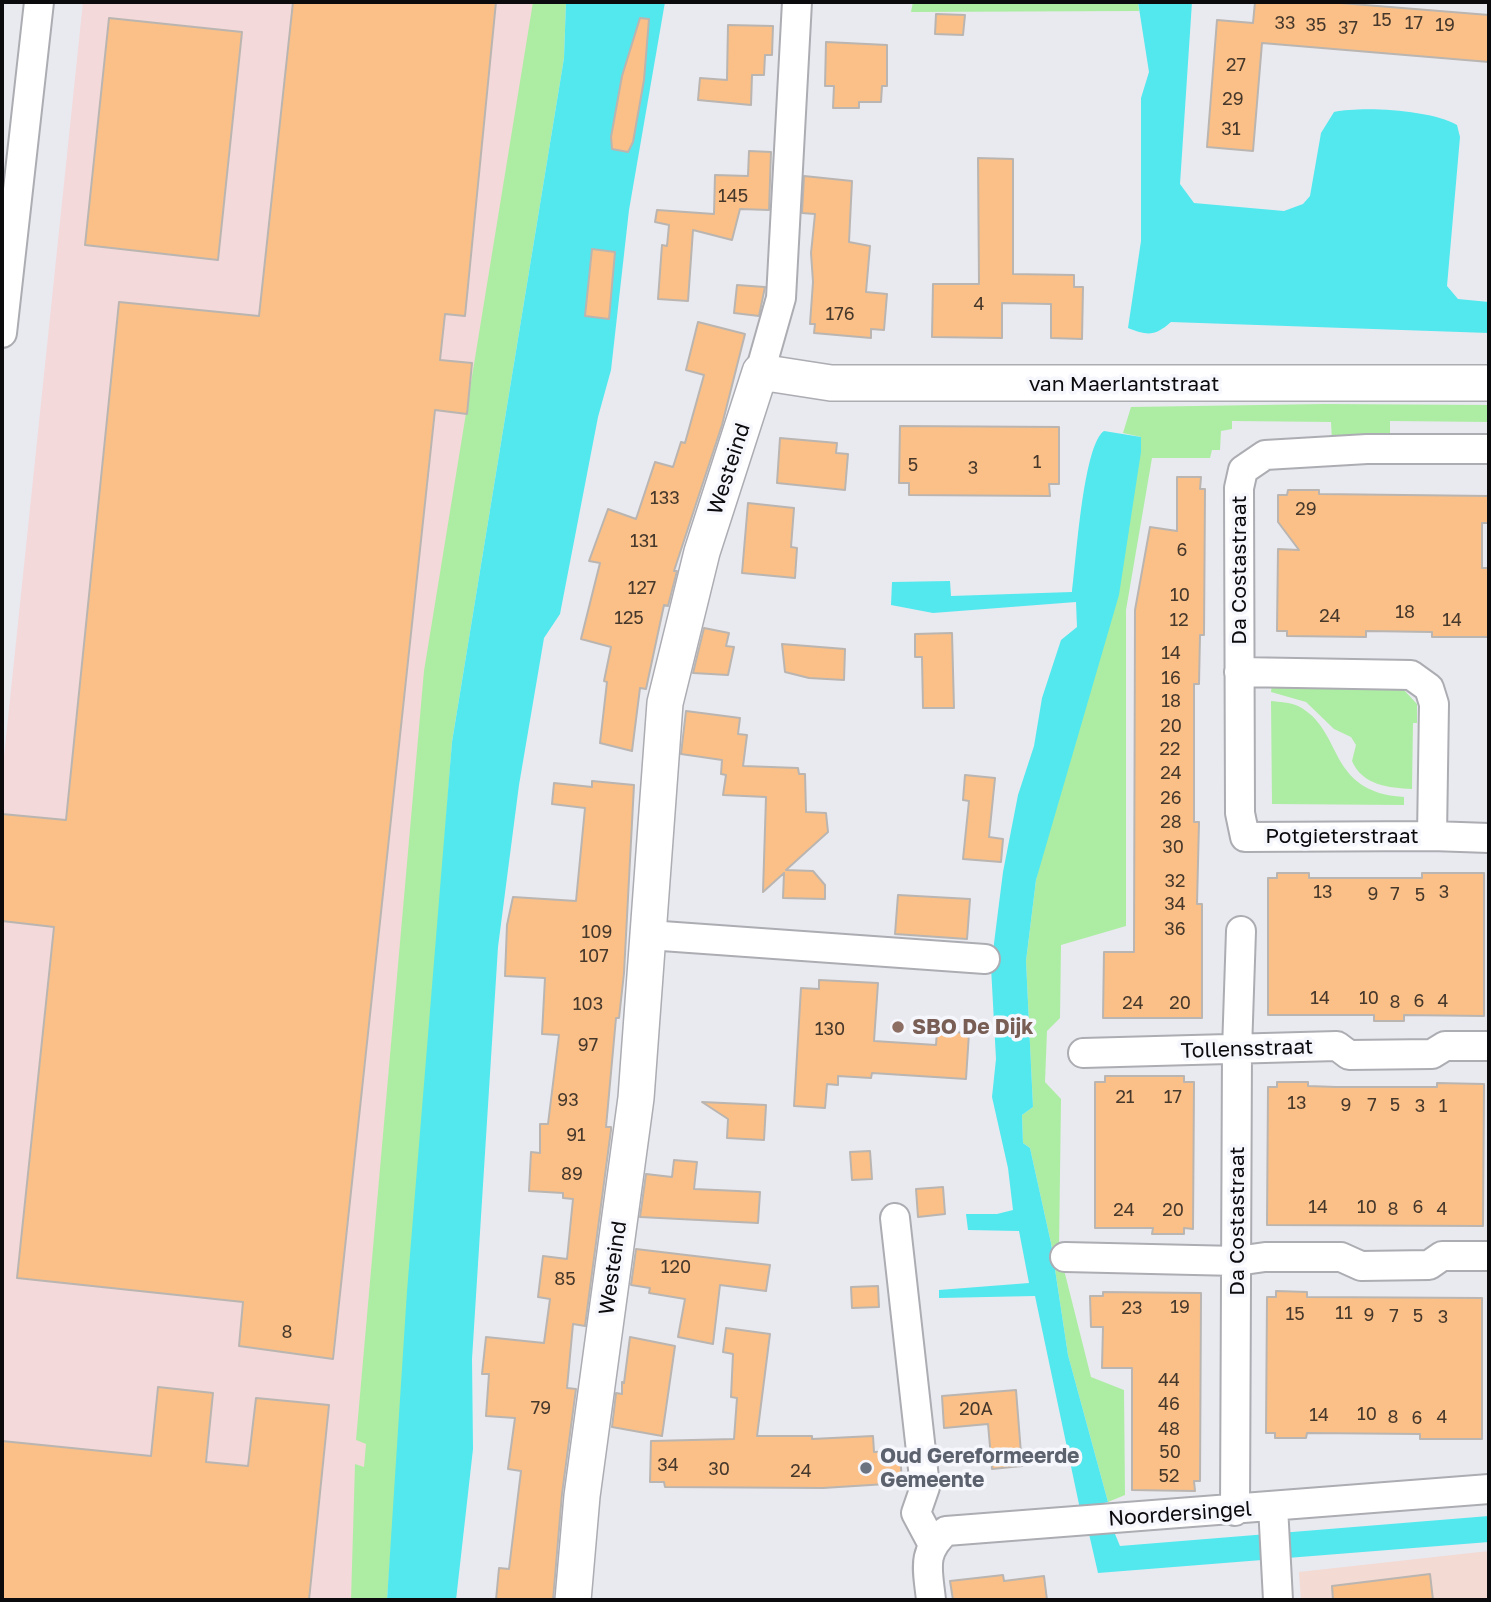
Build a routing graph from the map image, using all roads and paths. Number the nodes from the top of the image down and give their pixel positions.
1 (38, 2) edge
2 (797, 2) edge
3 (2, 333) edge
4 (760, 372) junction
5 (1489, 383) edge
6 (1489, 449) edge
7 (1239, 672) junction
8 (1245, 836) joint
9 (1432, 836) junction
10 (1489, 838) edge
11 (1241, 931) dead end
12 (648, 935) junction
13 (985, 959) dead end
14 (1489, 1046) edge
15 (1237, 1050) junction
16 (1083, 1053) dead end
17 (895, 1218) dead end
18 (1489, 1256) edge
19 (1065, 1257) dead end
20 (1237, 1261) junction
21 (1489, 1489) edge
22 (1235, 1511) junction
23 (1274, 1514) junction
24 (932, 1543) junction
25 (573, 1600) edge
26 (932, 1600) edge
27 (1278, 1600) edge

1 - 3 street
2 - 4 street, Westeind
4 - 5 street, van Maerlantstraat
4 - 12 street, Westeind
6 - 7 street, Da Costastraat
7 - 8 street, Da Costastraat
7 - 9 street, Potgieterstraat
8 - 9 street, Potgieterstraat
9 - 10 street
11 - 15 street, Da Costastraat
12 - 13 street
12 - 25 street, Westeind
14 - 15 street, Tollensstraat
15 - 16 street, Tollensstraat
15 - 20 street, Da Costastraat
17 - 24 street
18 - 20 street
19 - 20 street
20 - 22 street, Da Costastraat
21 - 23 street, Noordersingel
22 - 23 street, Noordersingel
22 - 24 street, Noordersingel
23 - 27 street
24 - 26 street

